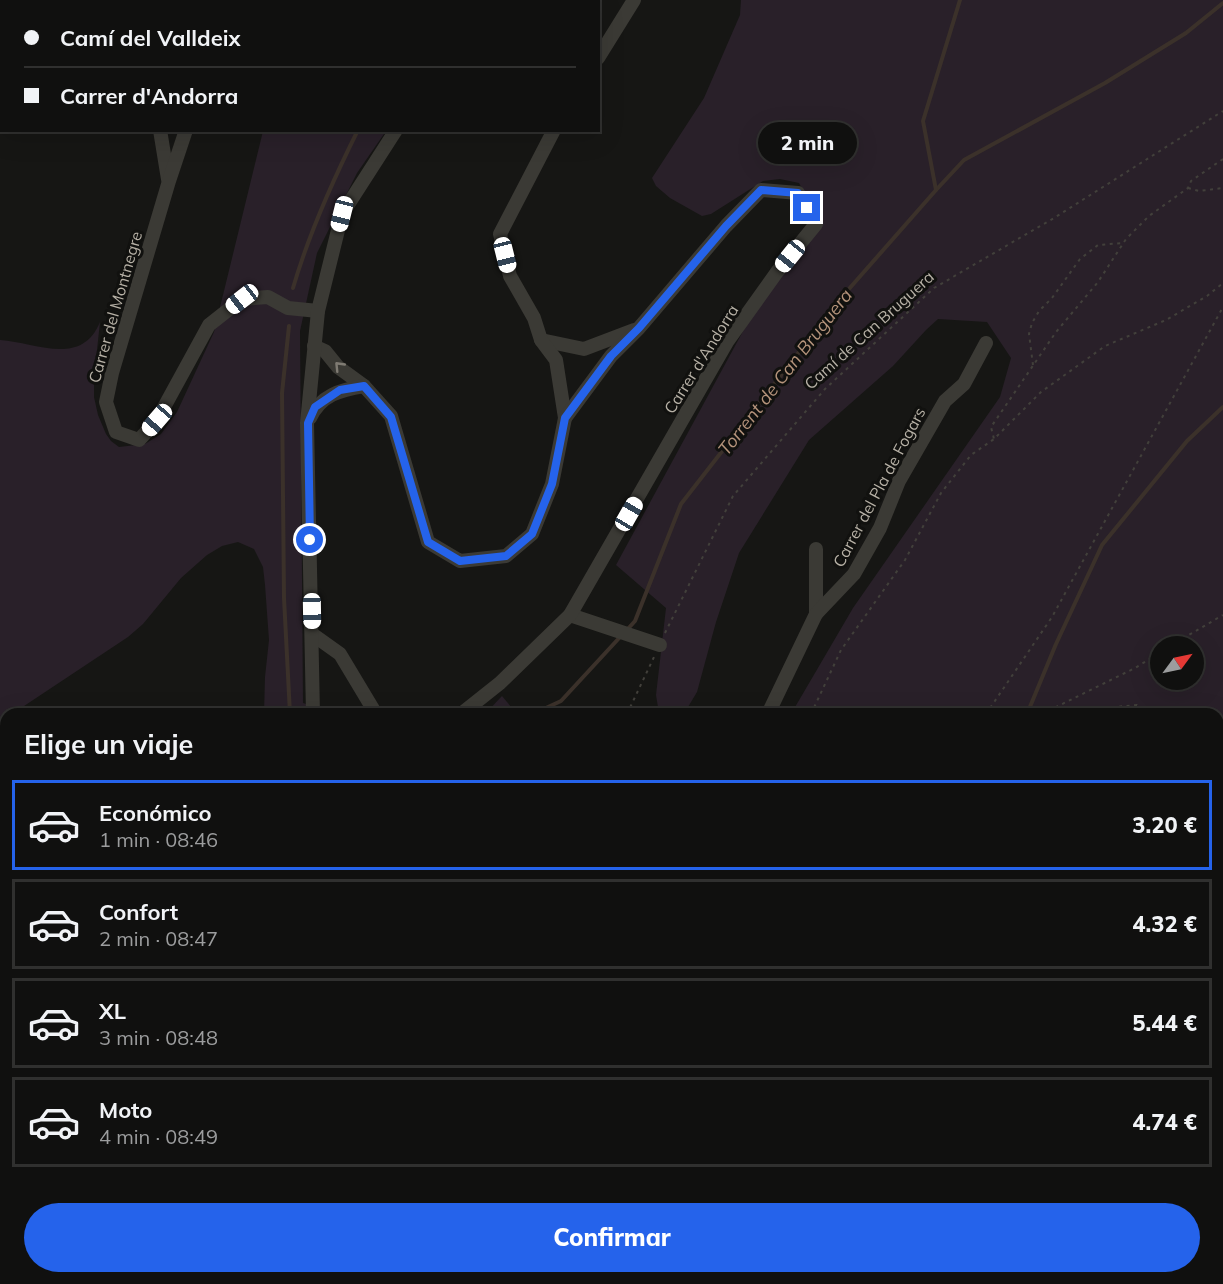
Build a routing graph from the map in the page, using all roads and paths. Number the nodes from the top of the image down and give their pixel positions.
1 (634, 0) edge
2 (600, 55) edge
3 (1223, 111) edge
4 (160, 132) edge
5 (185, 132) edge
6 (395, 132) edge
7 (553, 132) edge
8 (1223, 159) edge
9 (169, 181) junction
10 (1188, 188) junction
11 (1223, 188) edge
12 (1123, 243) junction
13 (1223, 283) edge
14 (1223, 307) edge
15 (318, 311) junction
16 (639, 328) junction
17 (541, 340) junction
18 (986, 343) dead end
19 (315, 346) junction
20 (1033, 366) junction
21 (364, 386) junction
22 (565, 418) junction
23 (308, 423) junction
24 (994, 439) junction
25 (816, 549) dead end
26 (816, 614) junction
27 (570, 615) junction
28 (1223, 615) edge
29 (312, 634) junction
30 (1187, 636) edge
31 (660, 645) junction
32 (1150, 659) edge
33 (313, 708) edge
34 (372, 708) edge
35 (469, 708) edge
36 (630, 708) edge
37 (771, 708) edge
38 (815, 708) edge
39 (990, 708) edge
40 (1054, 708) edge
41 (1113, 708) edge
42 (1139, 708) edge

1 - 2 street
3 - 31 path, Camí de Can Bruguera
4 - 9 street
5 - 9 street, Carrer del Montnegre
6 - 15 street
7 - 17 street
8 - 10 path
9 - 15 street, Carrer del Montnegre
10 - 11 path
10 - 12 path
12 - 20 path
12 - 20 path
13 - 24 path
14 - 39 path
15 - 19 street
16 - 17 street, Carrer d'Andorra
16 - 22 street, Carrer d'Andorra
16 - 27 street, Carrer d'Andorra
17 - 22 street
18 - 26 street, Carrer del Pla de Fogars
21 -> 19 street
19 - 23 street
20 - 24 path
21 - 22 street
21 - 23 street
23 - 29 street
24 - 38 path
25 - 26 street, Carrer del Pla de Fogars
26 - 37 street, Carrer del Pla de Fogars
27 - 31 street
27 - 35 street, Carrer d'Andorra
28 - 30 path
29 - 33 street
29 - 34 street
31 - 36 path, Camí de Can Bruguera
32 - 40 path
41 - 42 path

